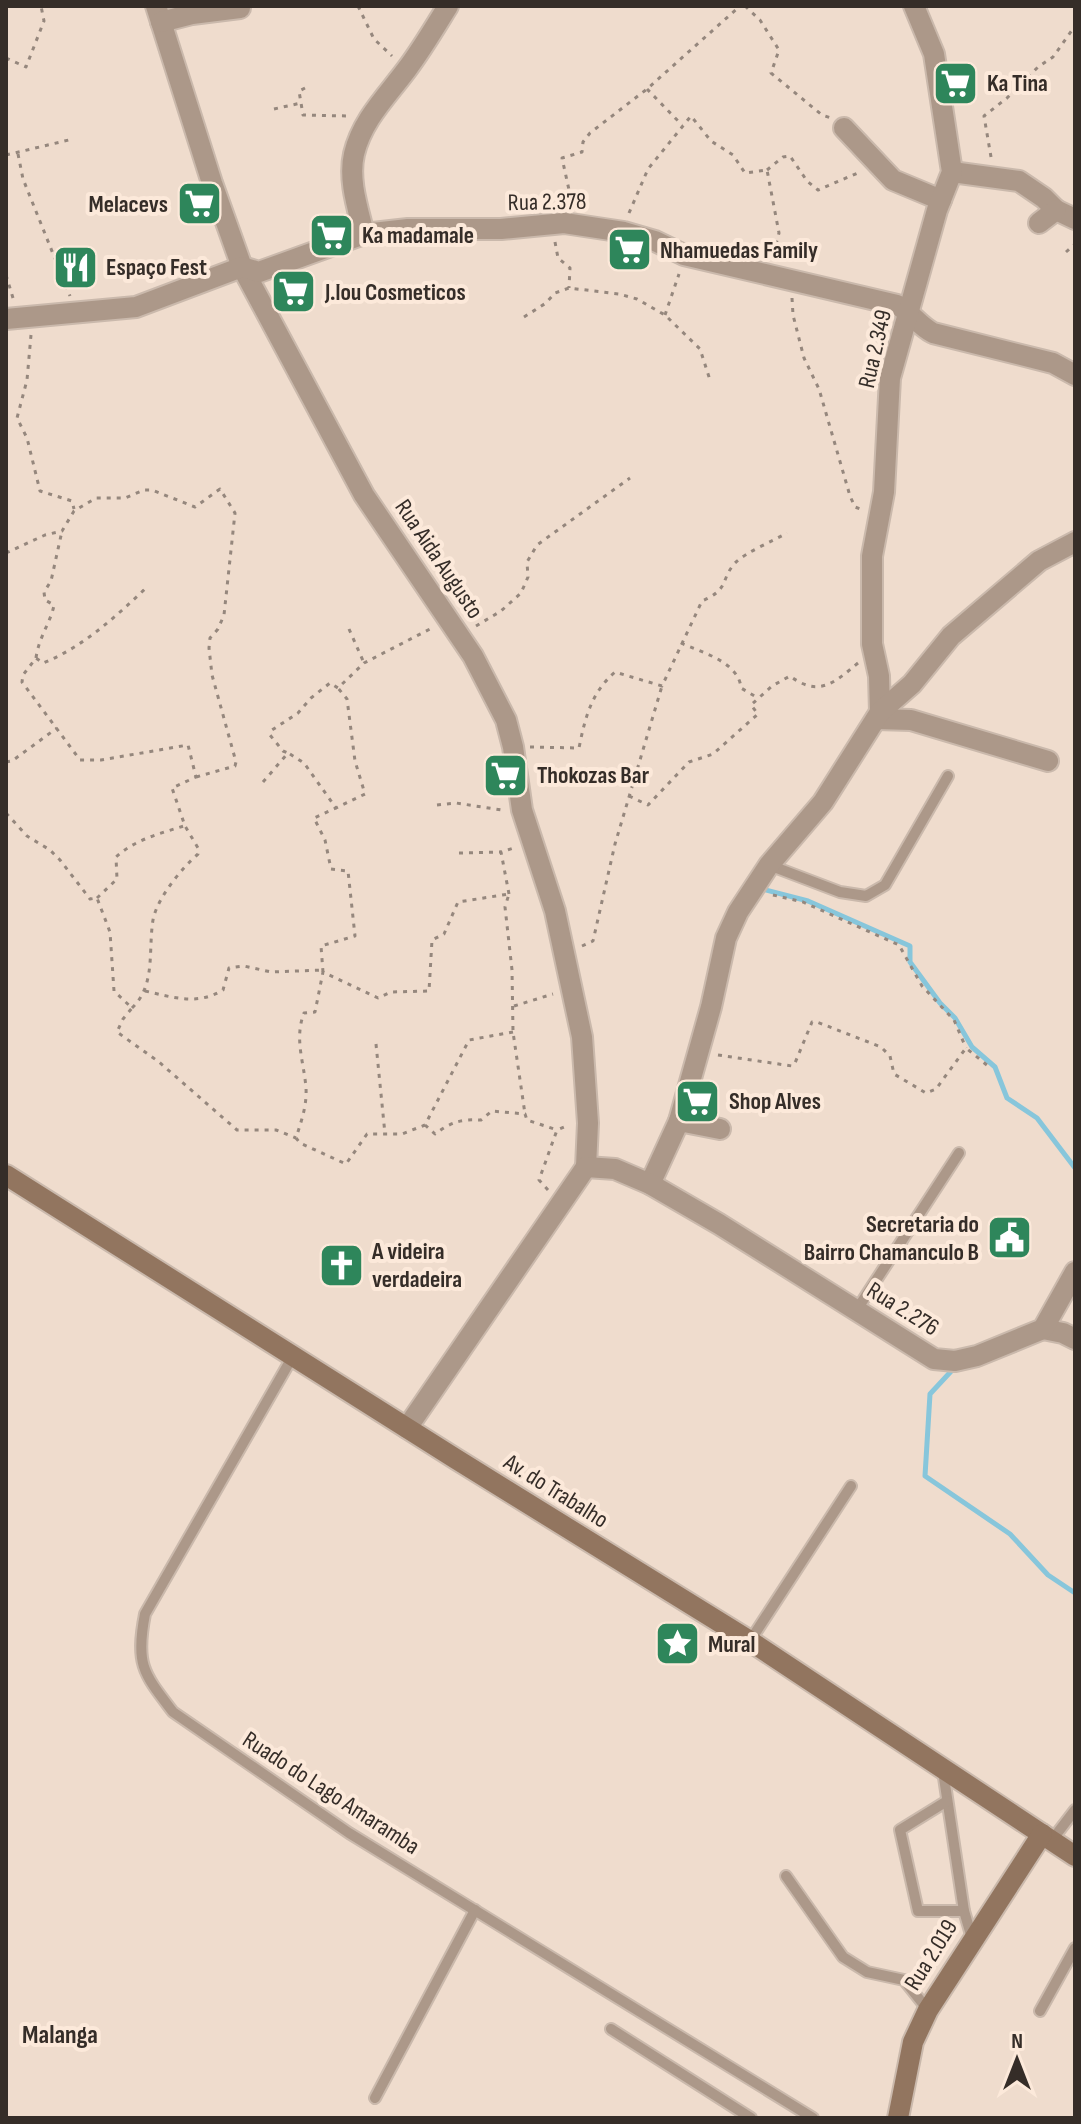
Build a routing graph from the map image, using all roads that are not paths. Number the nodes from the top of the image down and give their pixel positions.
1 (448, 6) edge
2 (914, 6) edge
3 (240, 8) dead end
4 (159, 14) edge
5 (844, 128) road end
6 (952, 172) junction
7 (941, 200) junction
8 (1066, 214) edge
9 (1039, 223) dead end
10 (364, 234) junction
11 (242, 267) junction
12 (911, 313) junction
13 (17, 317) edge
14 (1075, 375) edge
15 (1075, 542) edge
16 (878, 716) junction
17 (1048, 761) dead end
18 (948, 776) dead end
19 (769, 865) junction
20 (679, 1121) junction
21 (720, 1129) dead end
22 (959, 1153) dead end
23 (586, 1167) junction
24 (6, 1175) edge
25 (650, 1184) junction
26 (1075, 1272) edge
27 (856, 1311) junction
28 (1043, 1329) junction
29 (1075, 1339) edge
30 (293, 1356) junction
31 (407, 1428) junction
32 (851, 1486) dead end
33 (750, 1641) junction
34 (943, 1771) junction
35 (947, 1801) junction
36 (1075, 1810) edge
37 (1047, 1837) junction
38 (1075, 1856) edge
39 (786, 1876) dead end
40 (475, 1910) junction
41 (964, 1911) junction
42 (972, 1938) junction
43 (1075, 1948) edge
44 (928, 2010) junction
45 (1040, 2011) dead end
46 (611, 2029) dead end
47 (375, 2098) dead end
48 (751, 2118) edge
49 (813, 2118) edge
50 (898, 2118) edge

1 - 10 street
2 - 6 street
3 - 4 street
4 - 11 street, Rua Aida Augusto
5 - 7 street
6 - 7 street, Rua 2.349
6 - 8 street
7 - 12 street, Rua 2.349
8 - 9 street
10 - 11 street, Rua 2.378
10 - 12 street, Rua 2.378
11 - 13 street, Rua 2.378
11 - 23 street, Rua Aida Augusto
12 - 14 street, Rua 2.378
12 - 16 street, Rua 2.349
15 - 16 street
16 - 17 street
16 - 19 street
18 - 19 lane
19 - 20 street
20 - 21 street
20 - 25 street
22 - 27 lane
23 - 25 street, Rua 2.276
23 - 31 street
24 - 30 main road, Av. do Trabalho
25 - 27 street, Rua 2.276
26 - 28 street
27 - 28 street, Rua 2.276
28 - 29 street
30 - 31 main road, Av. do Trabalho
30 - 40 lane, Ruado do Lago Amaramba
31 - 33 main road, Av. do Trabalho
32 - 33 lane
33 - 34 main road, Av. do Trabalho
34 - 35 lane
34 - 37 main road, Av. do Trabalho
35 - 41 lane
35 - 41 lane
36 - 37 lane
37 - 38 main road, Av. do Trabalho
37 - 42 main road, Rua 2.019
39 - 44 lane
40 - 47 lane
40 - 49 lane, Ruado do Lago Amaramba
41 - 42 lane
42 - 44 main road, Rua 2.019
43 - 45 lane
44 - 50 main road, Rua 2.019
46 - 48 lane

